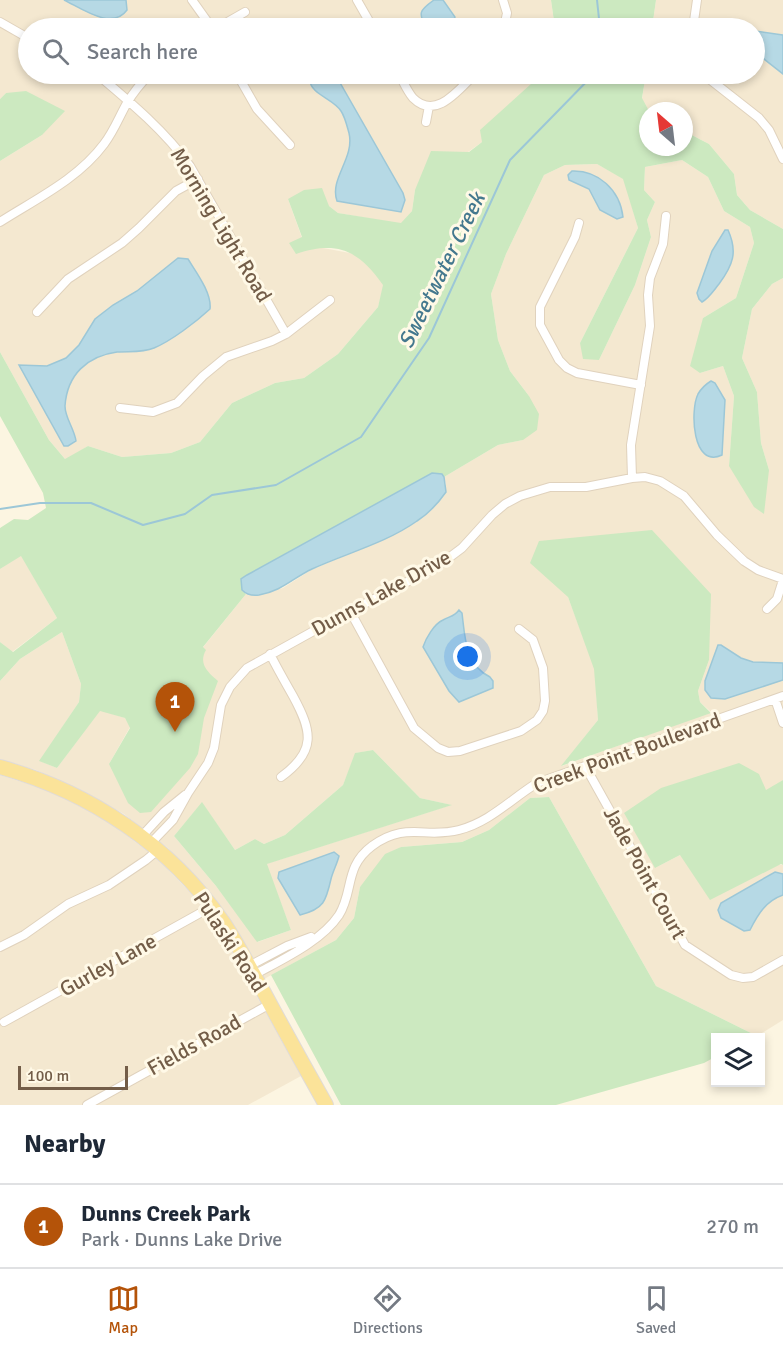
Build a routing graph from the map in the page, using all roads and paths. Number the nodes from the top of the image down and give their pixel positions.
1 (192, 0) edge
2 (357, 0) edge
3 (503, 0) edge
4 (697, 0) edge
5 (245, 12) dead end
6 (205, 18) edge
7 (234, 18) edge
8 (367, 18) edge
9 (506, 18) edge
10 (694, 18) edge
11 (0, 22) edge
12 (18, 32) edge
13 (108, 84) edge
14 (142, 84) edge
15 (242, 84) edge
16 (404, 84) edge
17 (464, 84) edge
18 (716, 84) edge
19 (128, 102) junction
20 (429, 106) junction
21 (426, 122) dead end
22 (290, 145) dead end
23 (783, 159) edge
24 (198, 179) junction
25 (666, 216) dead end
26 (0, 222) edge
27 (579, 223) dead end
28 (330, 300) dead end
29 (37, 312) dead end
30 (286, 334) junction
31 (641, 385) junction
32 (120, 408) dead end
33 (632, 478) junction
34 (783, 579) edge
35 (767, 609) dead end
36 (350, 611) junction
37 (519, 629) dead end
38 (270, 654) junction
39 (779, 698) edge
40 (783, 723) edge
41 (585, 766) junction
42 (0, 767) edge
43 (281, 777) dead end
44 (150, 843) junction
45 (211, 907) junction
46 (0, 947) edge
47 (783, 960) edge
48 (251, 971) junction
49 (270, 1004) junction
50 (4, 1022) dead end
51 (87, 1105) edge
52 (326, 1105) edge

1 - 6 street
2 - 8 street
3 - 9 street
4 - 10 street
5 - 7 street
11 - 12 street
13 - 19 street, Morning Light Road
14 - 19 street
15 - 22 street
16 - 20 street
17 - 20 street
18 - 23 street
19 - 24 street, Morning Light Road
19 - 26 street
20 - 21 street
24 - 29 street
24 - 30 street, Morning Light Road
25 - 31 street
27 - 31 street
28 - 30 street
30 - 32 street
31 - 33 street
33 - 34 street, Dunns Lake Drive
33 - 36 street, Dunns Lake Drive
34 - 35 street
36 - 37 street
36 - 38 street, Dunns Lake Drive
38 - 43 street
38 - 44 street, Dunns Lake Drive
39 - 40 street
39 - 41 street, Creek Point Boulevard
41 - 47 street, Jade Point Court
41 - 48 street, Creek Point Boulevard
42 - 44 main road, Pulaski Road
44 - 45 main road, Pulaski Road
44 - 46 street, Dunns Lake Drive
45 - 48 main road, Pulaski Road
45 - 50 street, Gurley Lane
48 - 49 main road, Pulaski Road
49 - 51 street, Fields Road
49 - 52 main road, Pulaski Road

